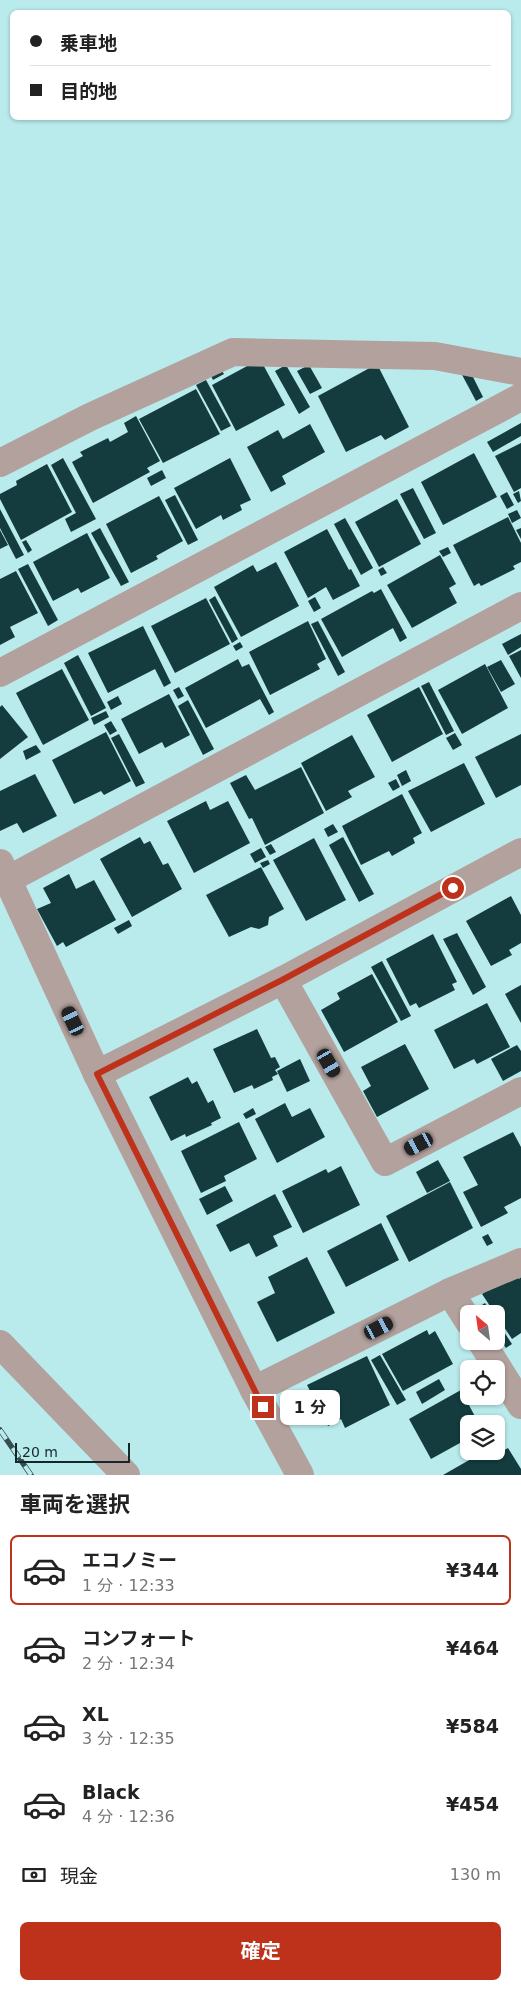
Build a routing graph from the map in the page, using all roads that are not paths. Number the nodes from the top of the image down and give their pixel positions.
1 (521, 372) edge
2 (521, 397) edge
3 (0, 463) edge
4 (521, 606) edge
5 (0, 673) edge
6 (521, 852) edge
7 (4, 871) edge
8 (282, 980) junction
9 (97, 1074) junction
10 (521, 1091) edge
11 (521, 1262) edge
12 (450, 1292) junction
13 (460, 1308) edge
14 (0, 1344) edge
15 (487, 1350) edge
16 (254, 1390) junction
17 (521, 1404) edge
18 (126, 1475) edge
19 (300, 1475) edge

1 - 3 street
2 - 5 street
4 - 7 street
6 - 8 street
7 - 9 street
8 - 9 street
8 - 10 street
9 - 16 street
11 - 12 street
12 - 13 street
12 - 16 street
14 - 18 street
15 - 17 street
16 - 19 street

